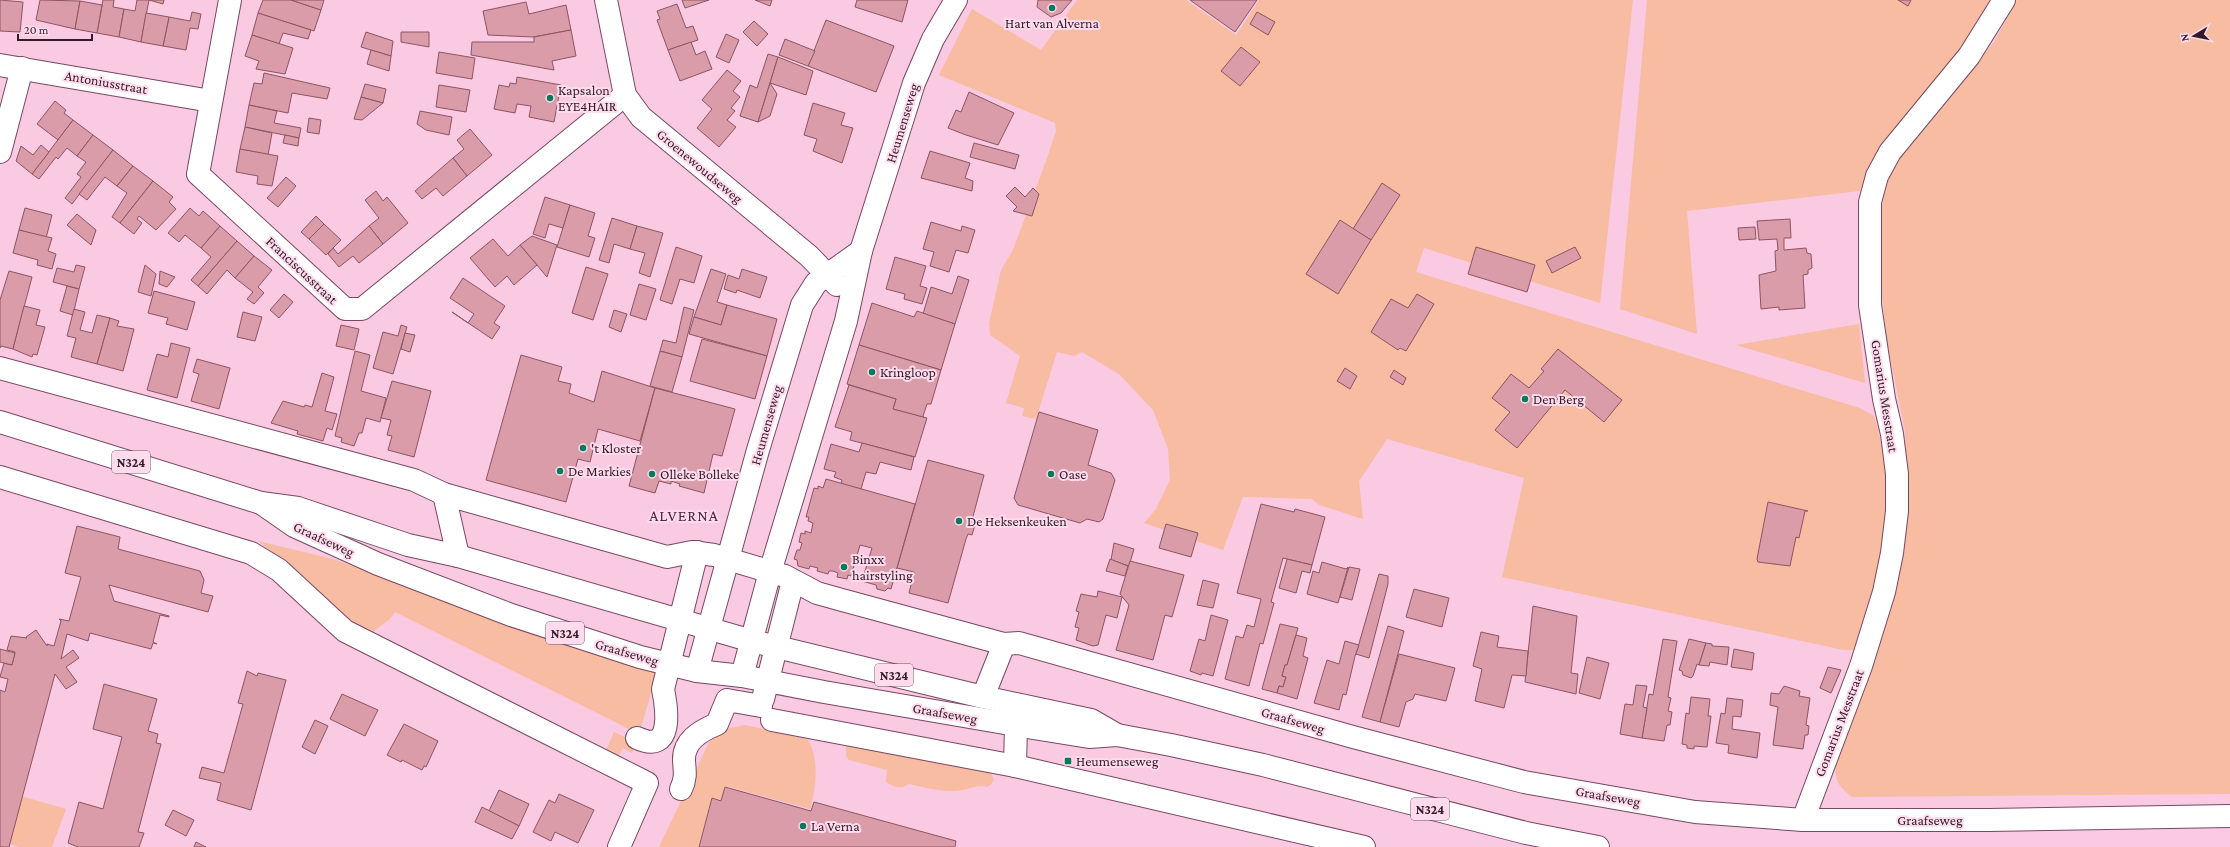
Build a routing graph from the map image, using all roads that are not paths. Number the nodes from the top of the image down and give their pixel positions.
1 (230, 0) edge
2 (606, 0) edge
3 (956, 0) edge
4 (2004, 0) edge
5 (0, 65) edge
6 (22, 68) junction
7 (625, 95) junction
8 (211, 101) junction
9 (0, 152) edge
10 (861, 251) junction
11 (827, 274) junction
12 (851, 299) junction
13 (0, 368) edge
14 (0, 422) edge
15 (0, 477) edge
16 (444, 494) junction
17 (261, 504) junction
18 (730, 549) junction
19 (697, 552) junction
20 (458, 556) junction
21 (773, 561) junction
22 (793, 580) junction
23 (681, 621) junction
24 (708, 629) junction
25 (752, 641) junction
26 (1004, 644) junction
27 (776, 647) junction
28 (669, 664) junction
29 (697, 671) junction
30 (742, 676) junction
31 (768, 681) junction
32 (983, 697) junction
33 (764, 714) junction
34 (666, 725) junction
35 (1016, 725) junction
36 (696, 734) junction
37 (1117, 735) junction
38 (637, 738) dead end
39 (1015, 766) junction
40 (681, 789) dead end
41 (2230, 816) edge
42 (1802, 820) junction
43 (619, 847) edge
44 (1364, 847) edge
45 (1598, 847) edge

1 - 8 street, Franciscusstraat
2 - 7 street, Groenewoudseweg
3 - 10 street, Heumenseweg
4 - 42 street, Gomarius Messtraat
5 - 6 street, Antoniusstraat
6 - 8 street, Antoniusstraat
6 - 9 street
7 - 8 street, Franciscusstraat
7 - 11 street, Groenewoudseweg
10 - 11 street, Heumenseweg
10 - 12 street, Heumenseweg
11 - 12 street, Groenewoudseweg
11 - 18 street, Heumenseweg
12 - 21 street, Heumenseweg
13 - 16 street, Graafseweg
14 - 17 street, Graafseweg / N324
15 - 43 street
16 - 19 street, Graafseweg
16 - 20 street
17 - 20 street, Graafseweg / N324
17 - 28 street, Graafseweg / N324
18 - 19 street, Graafseweg
18 - 21 street, Graafseweg
18 - 24 street, Heumenseweg
19 - 23 street
20 - 23 street, Graafseweg / N324
21 - 22 street, Graafseweg
21 - 25 street, Heumenseweg
22 - 26 street, Graafseweg
22 - 27 street
23 - 24 street, Graafseweg / N324
23 - 28 street
24 - 25 street, Graafseweg / N324
24 - 29 street, Heumenseweg
25 - 27 street, Graafseweg / N324
25 - 30 street, Heumenseweg
26 - 32 street, Graafseweg
26 - 42 street, Graafseweg
27 - 31 street
27 - 32 street, Graafseweg / N324
28 - 29 street, Graafseweg / N324
28 - 34 street
29 - 30 street, Graafseweg / N324
30 - 31 street, Graafseweg / N324
31 - 33 street
31 - 35 street, Graafseweg / N324
32 - 37 street, Graafseweg / N324
33 - 36 street
33 - 39 street
34 - 36 street
34 - 38 street
35 - 37 street, Graafseweg / N324
35 - 39 street
36 - 40 street
37 - 45 street, Graafseweg / N324
39 - 44 street
41 - 42 street, Graafseweg

